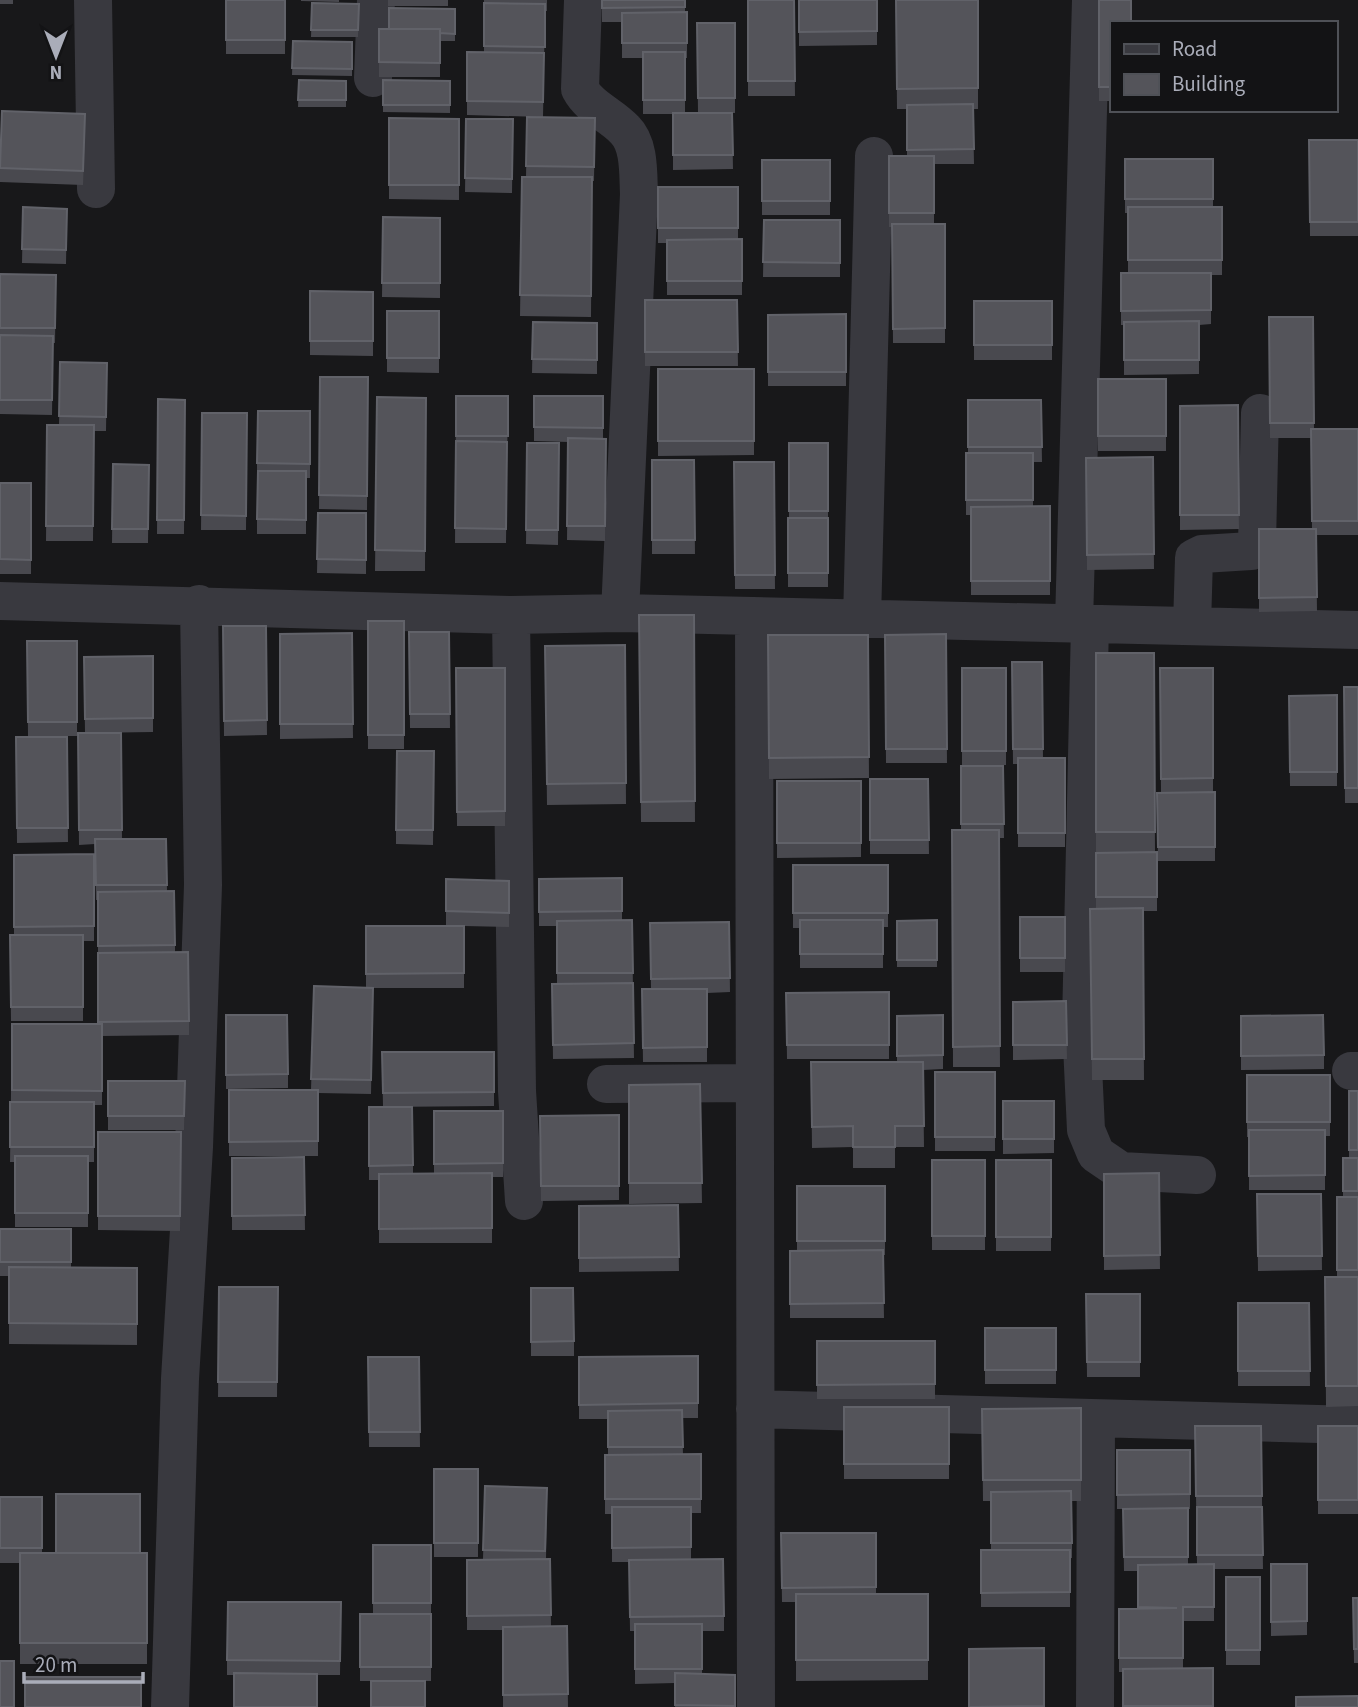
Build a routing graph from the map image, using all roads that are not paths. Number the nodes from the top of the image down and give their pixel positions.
1 (93, 0) edge
2 (376, 0) edge
3 (583, 0) edge
4 (1091, 0) edge
5 (373, 78) dead end
6 (874, 156) dead end
7 (96, 188) dead end
8 (1260, 413) dead end
9 (0, 601) edge
10 (200, 604) junction
11 (620, 613) junction
12 (511, 615) junction
13 (754, 618) junction
14 (862, 621) junction
15 (1082, 624) junction
16 (1192, 626) junction
17 (1358, 630) edge
18 (754, 1083) junction
19 (606, 1084) dead end
20 (1197, 1175) dead end
21 (524, 1201) dead end
22 (755, 1409) junction
23 (1096, 1420) junction
24 (1358, 1425) edge
25 (170, 1707) edge
26 (755, 1707) edge
27 (1095, 1707) edge

1 - 7 street
2 - 5 street
3 - 11 street
4 - 15 street
6 - 14 street
8 - 16 street
9 - 10 street
10 - 12 street
10 - 25 street
11 - 12 street
11 - 13 street
12 - 21 street
13 - 14 street
13 - 18 street
14 - 15 street
15 - 16 street
15 - 20 street
16 - 17 street
18 - 19 street
18 - 22 street
22 - 23 street
22 - 26 street
23 - 24 street
23 - 27 street

